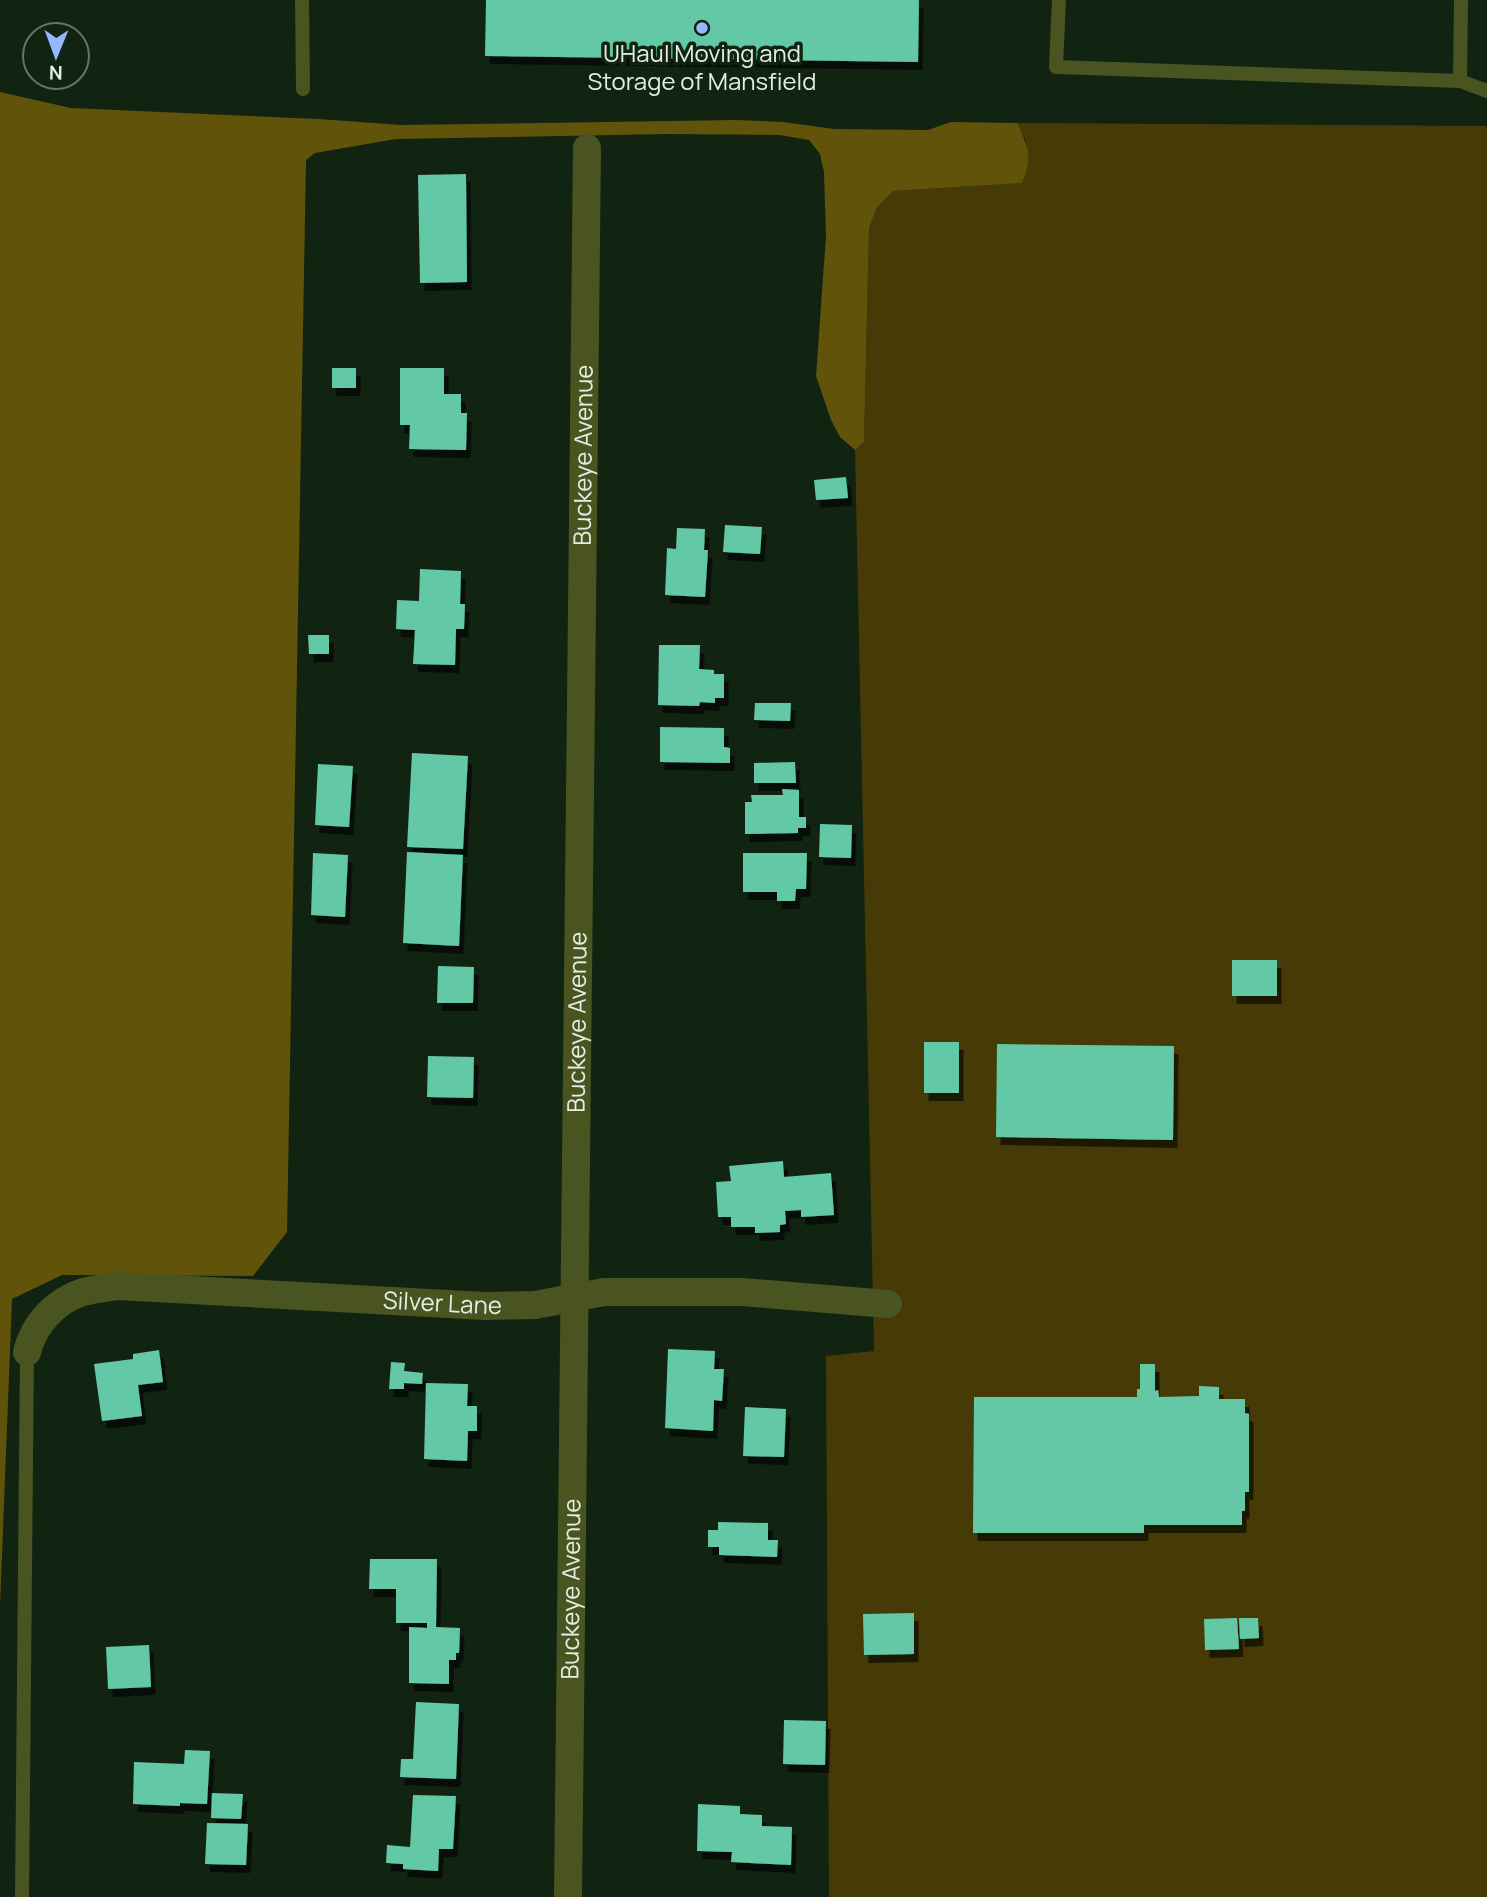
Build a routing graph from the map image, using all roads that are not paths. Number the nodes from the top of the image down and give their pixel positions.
1 (302, 0) edge
2 (1059, 0) edge
3 (1461, 0) edge
4 (1460, 80) junction
5 (303, 89) dead end
6 (1487, 90) edge
7 (587, 148) dead end
8 (575, 1296) junction
9 (888, 1304) dead end
10 (27, 1352) joint
11 (22, 1897) edge
12 (568, 1897) edge

1 - 5 lane
2 - 4 lane
3 - 4 lane
4 - 6 lane
7 - 8 street, Buckeye Avenue
8 - 9 street, Silver Lane
8 - 10 street, Silver Lane
8 - 12 street, Buckeye Avenue
10 - 11 lane

